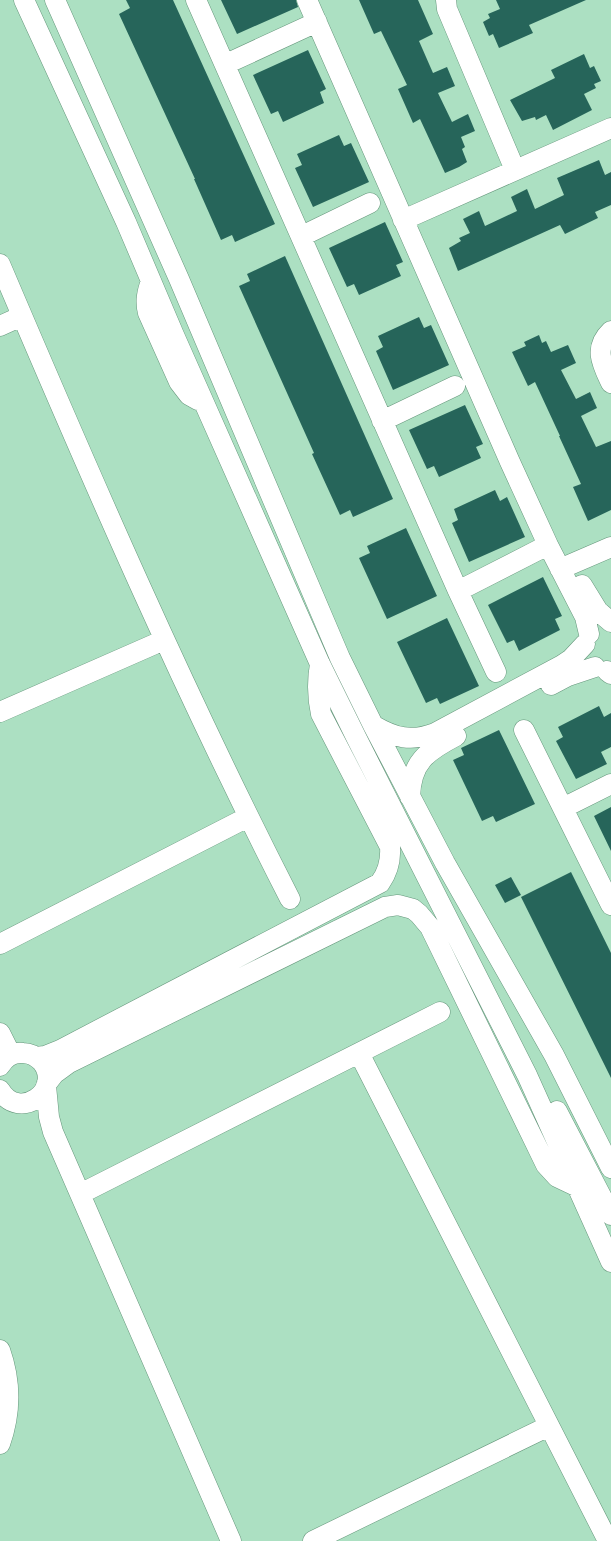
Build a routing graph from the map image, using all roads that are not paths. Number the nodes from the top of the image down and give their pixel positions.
1 (24, 0) edge
2 (55, 0) edge
3 (196, 0) edge
4 (307, 0) edge
5 (321, 0) edge
6 (446, 0) edge
7 (317, 22) junction
8 (226, 64) junction
9 (611, 128) edge
10 (515, 170) junction
11 (370, 202) dead end
12 (409, 217) junction
13 (302, 236) junction
14 (0, 264) edge
15 (22, 316) junction
16 (0, 326) edge
17 (611, 331) edge
18 (611, 383) edge
19 (455, 386) dead end
20 (382, 421) junction
21 (548, 545) junction
22 (611, 546) edge
23 (565, 566) junction
24 (458, 591) junction
25 (611, 622) edge
26 (587, 639) junction
27 (164, 640) junction
28 (320, 664) junction
29 (606, 671) edge
30 (496, 672) dead end
31 (0, 712) edge
32 (373, 725) junction
33 (524, 730) dead end
34 (611, 784) edge
35 (410, 797) junction
36 (563, 808) junction
37 (248, 817) junction
38 (290, 899) dead end
39 (611, 905) edge
40 (320, 914) junction
41 (330, 934) junction
42 (0, 944) edge
43 (440, 1012) dead end
44 (0, 1033) edge
45 (359, 1053) junction
46 (36, 1057) junction
47 (6, 1060) edge
48 (527, 1075) junction
49 (46, 1084) junction
50 (9, 1099) edge
51 (53, 1132) junction
52 (611, 1168) edge
53 (578, 1187) junction
54 (80, 1194) junction
55 (611, 1215) edge
56 (611, 1262) edge
57 (0, 1350) edge
58 (549, 1426) junction
59 (0, 1444) edge
60 (231, 1541) edge
61 (313, 1541) edge
62 (608, 1541) edge

1 - 28 street
2 - 32 street
3 - 8 street
4 - 7 street
5 - 12 street
6 - 10 street
7 - 8 street
7 - 12 street
8 - 13 street
9 - 10 street
10 - 12 street
11 - 13 street
12 - 21 street
12 - 23 street
13 - 20 street
14 - 15 street
15 - 16 street
15 - 27 street
17 - 18 street
19 - 20 street
20 - 24 street
21 - 23 street
21 - 24 street
22 - 23 street
23 - 25 street
23 - 26 street
24 - 30 street
25 - 26 street
26 - 29 street
26 - 32 street
27 - 31 street
27 - 37 street
28 - 40 street
28 - 48 street
29 - 35 street
32 - 35 street
33 - 36 street
34 - 36 street
35 - 52 street
36 - 39 street
37 - 38 street
37 - 42 street
40 - 41 street
40 - 46 street
41 - 49 street
41 - 53 street
43 - 45 street
44 - 47 street
45 - 54 street
45 - 58 street
46 - 47 street
46 - 49 street
48 - 53 street
48 - 55 street
49 - 50 street
49 - 51 street
50 - 51 street
51 - 54 street
53 - 56 street
54 - 60 street
57 - 59 street
58 - 61 street
58 - 62 street

